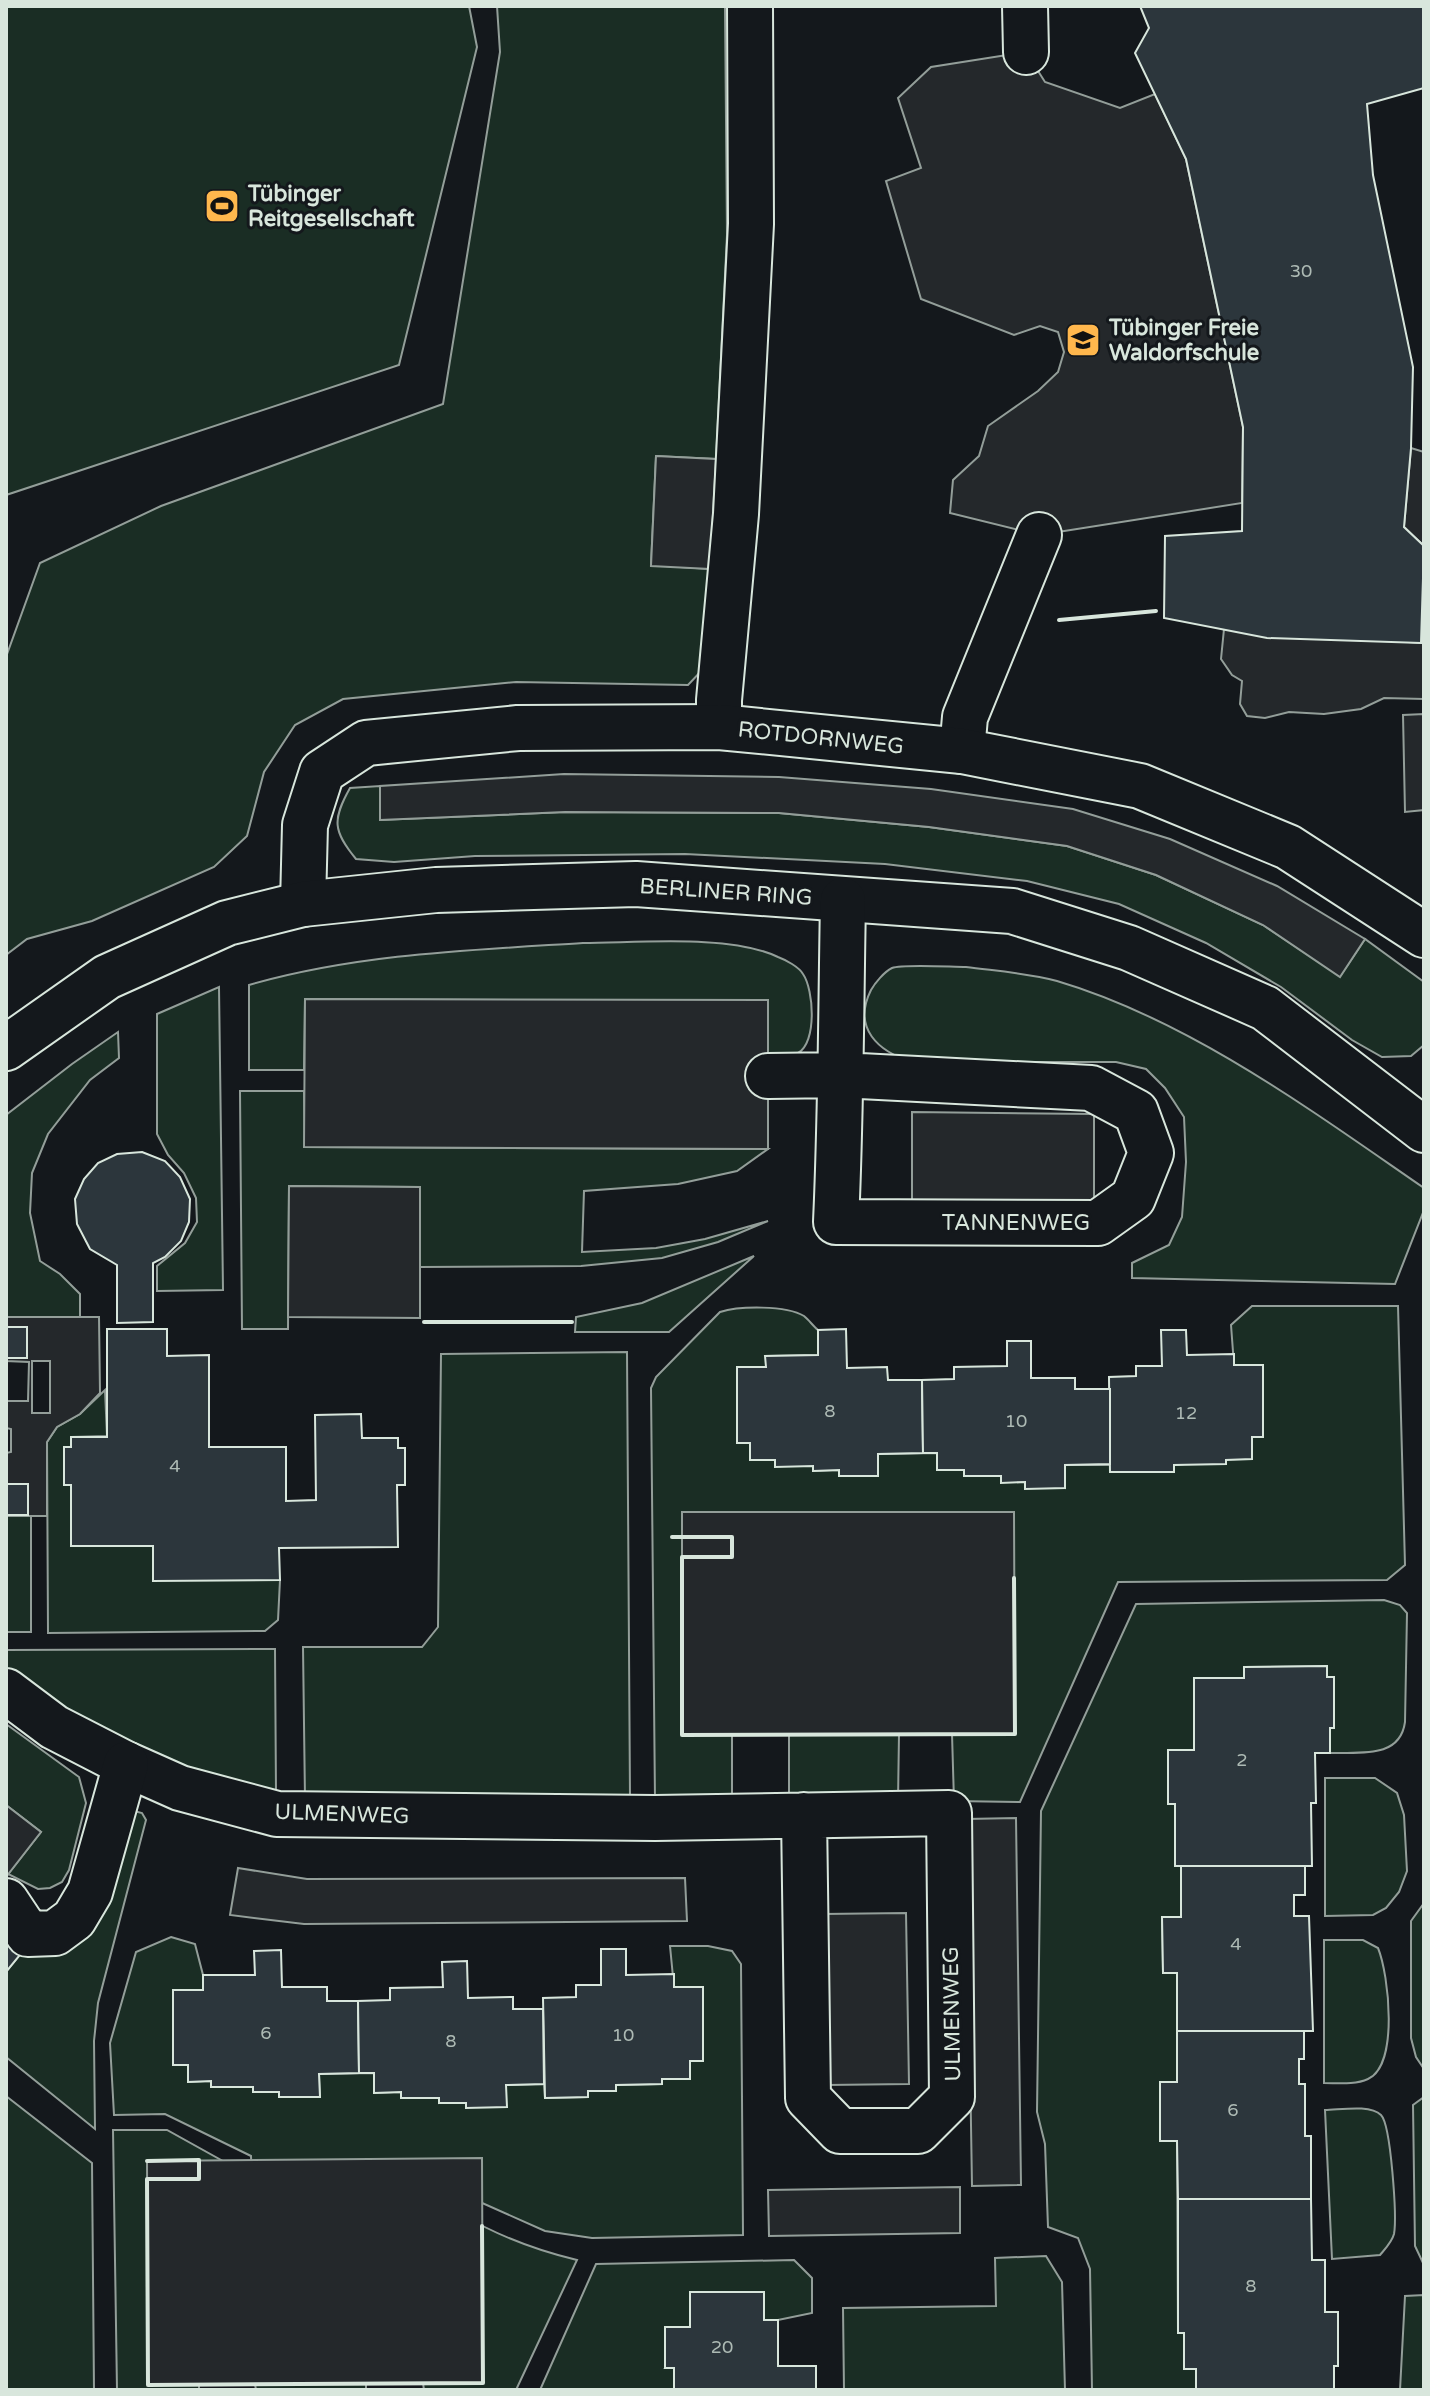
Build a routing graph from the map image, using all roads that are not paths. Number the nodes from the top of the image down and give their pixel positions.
1 (750, 6) edge
2 (1025, 6) edge
3 (1026, 52) dead end
4 (1039, 535) dead end
5 (719, 727) junction
6 (962, 751) junction
7 (843, 900) junction
8 (303, 904) junction
9 (1424, 935) edge
10 (6, 1048) edge
11 (841, 1075) junction
12 (768, 1076) dead end
13 (1422, 1124) edge
14 (6, 1691) edge
15 (126, 1764) junction
16 (804, 1815) junction
17 (6, 1901) edge

1 - 5 street
2 - 3 street
4 - 6 street
5 - 6 street, ROTDORNWEG
5 - 8 street, ROTDORNWEG
6 - 9 street, ROTDORNWEG
7 - 8 street, BERLINER RING
7 - 11 street, TANNENWEG
7 - 13 street, BERLINER RING
8 - 10 street, BERLINER RING
11 - 11 street, TANNENWEG
11 - 12 street
14 - 15 street, ULMENWEG
15 - 16 street, ULMENWEG
15 - 17 street
16 - 16 street, ULMENWEG

